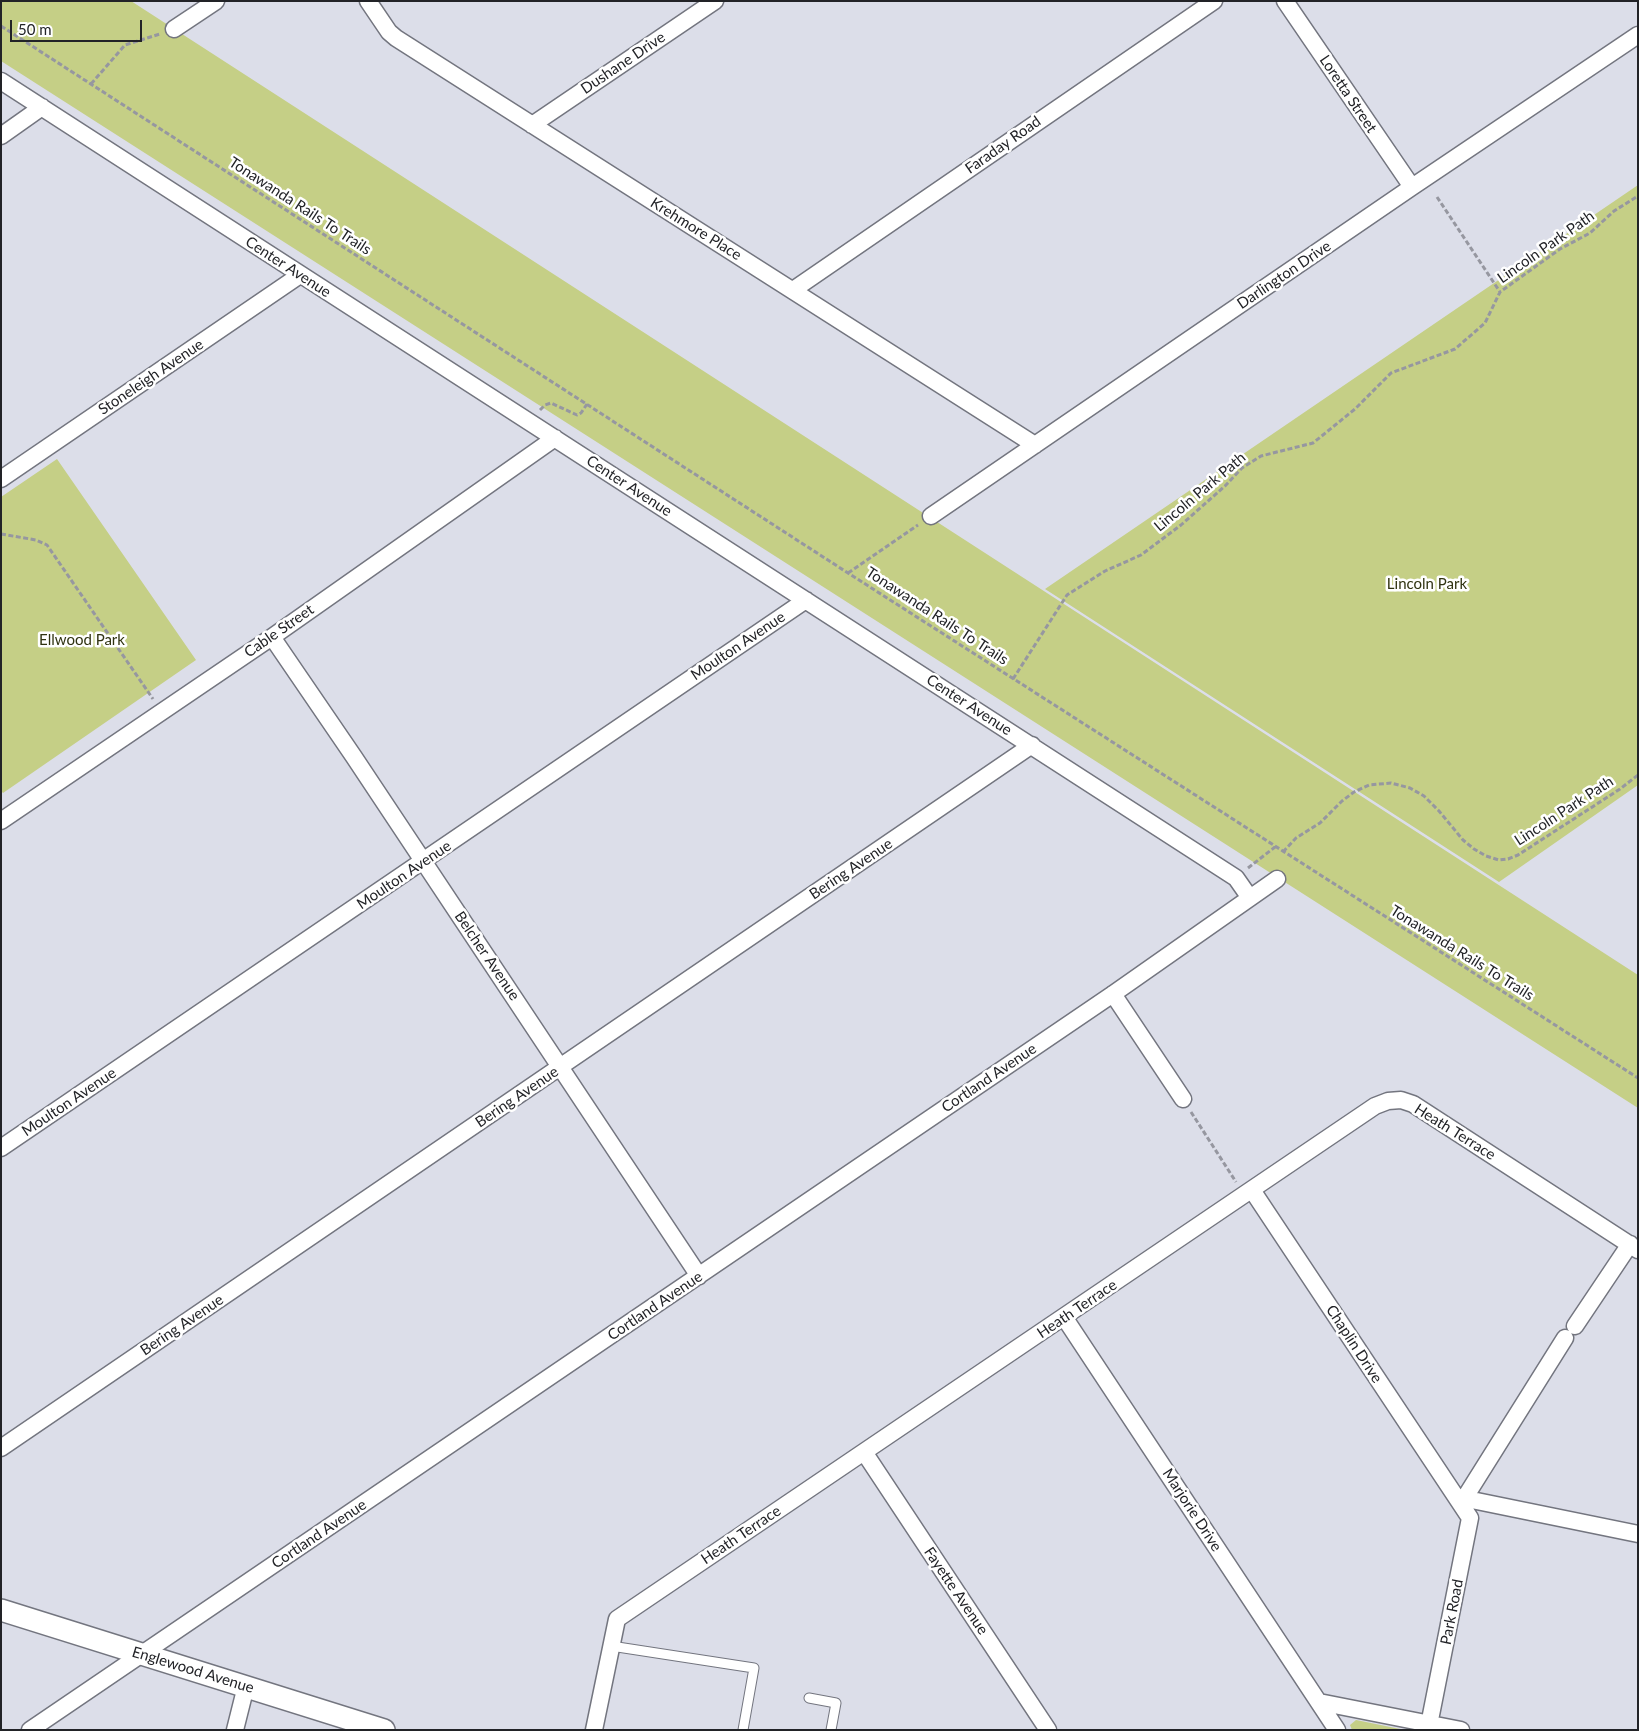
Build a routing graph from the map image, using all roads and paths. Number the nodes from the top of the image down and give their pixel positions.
1 (216, 1) edge
2 (368, 1) edge
3 (715, 1) edge
4 (1214, 1) edge
5 (1285, 1) edge
6 (1, 26) edge
7 (174, 29) joint
8 (1638, 35) edge
9 (1, 81) edge
10 (90, 84) junction
11 (42, 108) junction
12 (532, 124) junction
13 (1, 136) edge
14 (1412, 187) junction
15 (1638, 196) edge
16 (1437, 197) dead end
17 (300, 275) junction
18 (793, 290) junction
19 (1500, 292) junction
20 (587, 404) junction
21 (537, 415) dead end
22 (555, 438) junction
23 (1035, 445) junction
24 (1, 479) edge
25 (931, 516) joint
26 (1, 534) edge
27 (848, 572) junction
28 (806, 600) junction
29 (272, 637) junction
30 (1013, 679) junction
31 (154, 700) dead end
32 (1032, 745) junction
33 (1638, 775) edge
34 (1, 821) edge
35 (1275, 847) junction
36 (1283, 852) junction
37 (424, 861) junction
38 (1244, 871) dead end
39 (1277, 879) dead end
40 (1250, 898) junction
41 (1113, 994) junction
42 (561, 1067) junction
43 (1638, 1078) edge
44 (1183, 1099) joint
45 (1, 1148) edge
46 (1249, 1193) junction
47 (1634, 1247) edge
48 (699, 1276) junction
49 (1064, 1317) junction
50 (1, 1448) edge
51 (864, 1452) junction
52 (1460, 1498) junction
53 (1638, 1534) edge
54 (1, 1610) edge
55 (611, 1646) junction
56 (142, 1654) junction
57 (246, 1686) junction
58 (809, 1698) dead end
59 (1319, 1702) junction
60 (1429, 1727) edge
61 (30, 1730) edge
62 (235, 1730) edge
63 (384, 1730) edge
64 (594, 1730) edge
65 (743, 1730) edge
66 (831, 1730) edge
67 (1048, 1730) edge
68 (1337, 1730) edge
69 (1461, 1730) edge

1 - 7 street
2 - 12 street, Krehmore Place
3 - 12 street, Dushane Drive
4 - 18 street, Faraday Road
5 - 14 street, Loretta Street
6 - 10 path, Tonawanda Rails To Trails
7 - 10 path
8 - 14 street, Darlington Drive
9 - 11 street, Center Avenue
10 - 20 path, Tonawanda Rails To Trails
11 - 13 street
11 - 17 street, Center Avenue
12 - 18 street, Krehmore Place
14 - 23 street, Darlington Drive
15 - 19 path, Lincoln Park Path
16 - 19 path
17 - 22 street, Center Avenue
17 - 24 street, Stoneleigh Avenue
18 - 23 street, Krehmore Place
19 - 30 path, Lincoln Park Path
20 - 21 path
20 - 27 path, Tonawanda Rails To Trails
22 - 28 street, Center Avenue
22 - 29 street, Cable Street
23 - 25 street, Darlington Drive
25 - 27 path
26 - 31 path
27 - 30 path, Tonawanda Rails To Trails
28 - 32 street, Center Avenue
28 - 37 street, Moulton Avenue
29 - 34 street, Cable Street
29 - 37 street, Belcher Avenue
30 - 35 path, Tonawanda Rails To Trails
32 - 40 street, Center Avenue
32 - 42 street, Bering Avenue
33 - 36 path, Lincoln Park Path
35 - 36 path, Tonawanda Rails To Trails
35 - 38 path
36 - 43 path, Tonawanda Rails To Trails
37 - 42 street, Belcher Avenue
37 - 45 street, Moulton Avenue
39 - 40 street, Cortland Avenue
40 - 41 street, Cortland Avenue
41 - 44 street
41 - 48 street, Cortland Avenue
42 - 48 street, Belcher Avenue
42 - 50 street, Bering Avenue
44 - 46 path
46 - 47 street, Heath Terrace
46 - 49 street, Heath Terrace
46 - 52 street, Chaplin Drive
47 - 52 street
48 - 56 street, Cortland Avenue
49 - 51 street, Heath Terrace
49 - 59 street, Marjorie Drive
51 - 55 street, Heath Terrace
51 - 67 street, Fayette Avenue
52 - 53 street
52 - 60 street, Park Road
54 - 56 street, Englewood Avenue
55 - 64 street, Heath Terrace
55 - 65 lane
56 - 57 street, Englewood Avenue
56 - 61 street, Cortland Avenue
57 - 62 street
57 - 63 street, Englewood Avenue
58 - 66 lane
59 - 60 street
59 - 68 street, Marjorie Drive
60 - 69 street

